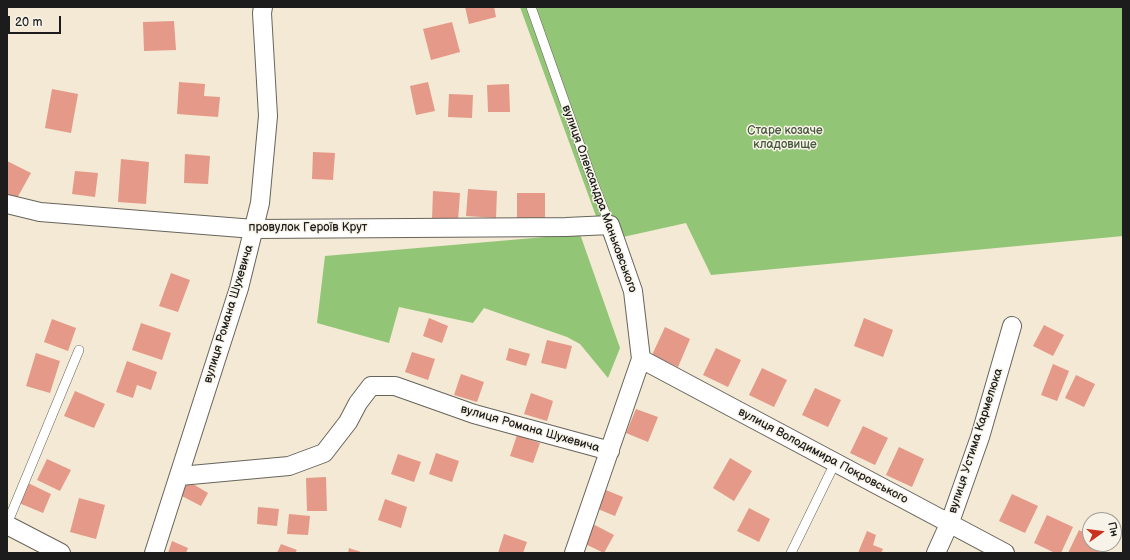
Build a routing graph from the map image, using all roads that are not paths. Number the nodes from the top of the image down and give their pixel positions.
1 (264, 7) edge
2 (530, 7) edge
3 (7, 204) edge
4 (610, 225) junction
5 (254, 229) junction
6 (1012, 326) dead end
7 (79, 350) dead end
8 (641, 359) junction
9 (610, 452) junction
10 (835, 463) junction
11 (180, 476) junction
12 (950, 522) junction
13 (7, 525) edge
14 (61, 553) edge
15 (154, 553) edge
16 (574, 553) edge
17 (791, 553) edge
18 (936, 553) edge
19 (1005, 553) edge

1 - 5 street, вулиця Романа Шухевича
2 - 4 lane, вулиця Олександра Маньковського
3 - 5 street, провулок Героїв Крут
4 - 5 street, провулок Героїв Крут
4 - 8 street, вулиця Олександра Маньковського
5 - 11 street, вулиця Романа Шухевича
6 - 12 street, вулиця Устима Кармелюка
7 - 13 lane
8 - 9 street, вулиця Олександра Маньковського
8 - 10 street, вулиця Володимира Покровського
9 - 11 street, вулиця Романа Шухевича
9 - 16 street, вулиця Олександра Маньковського
10 - 12 street, вулиця Володимира Покровського
10 - 17 lane
11 - 15 street, вулиця Романа Шухевича
12 - 18 street, вулиця Устима Кармелюка
12 - 19 street, вулиця Володимира Покровського
13 - 14 street

